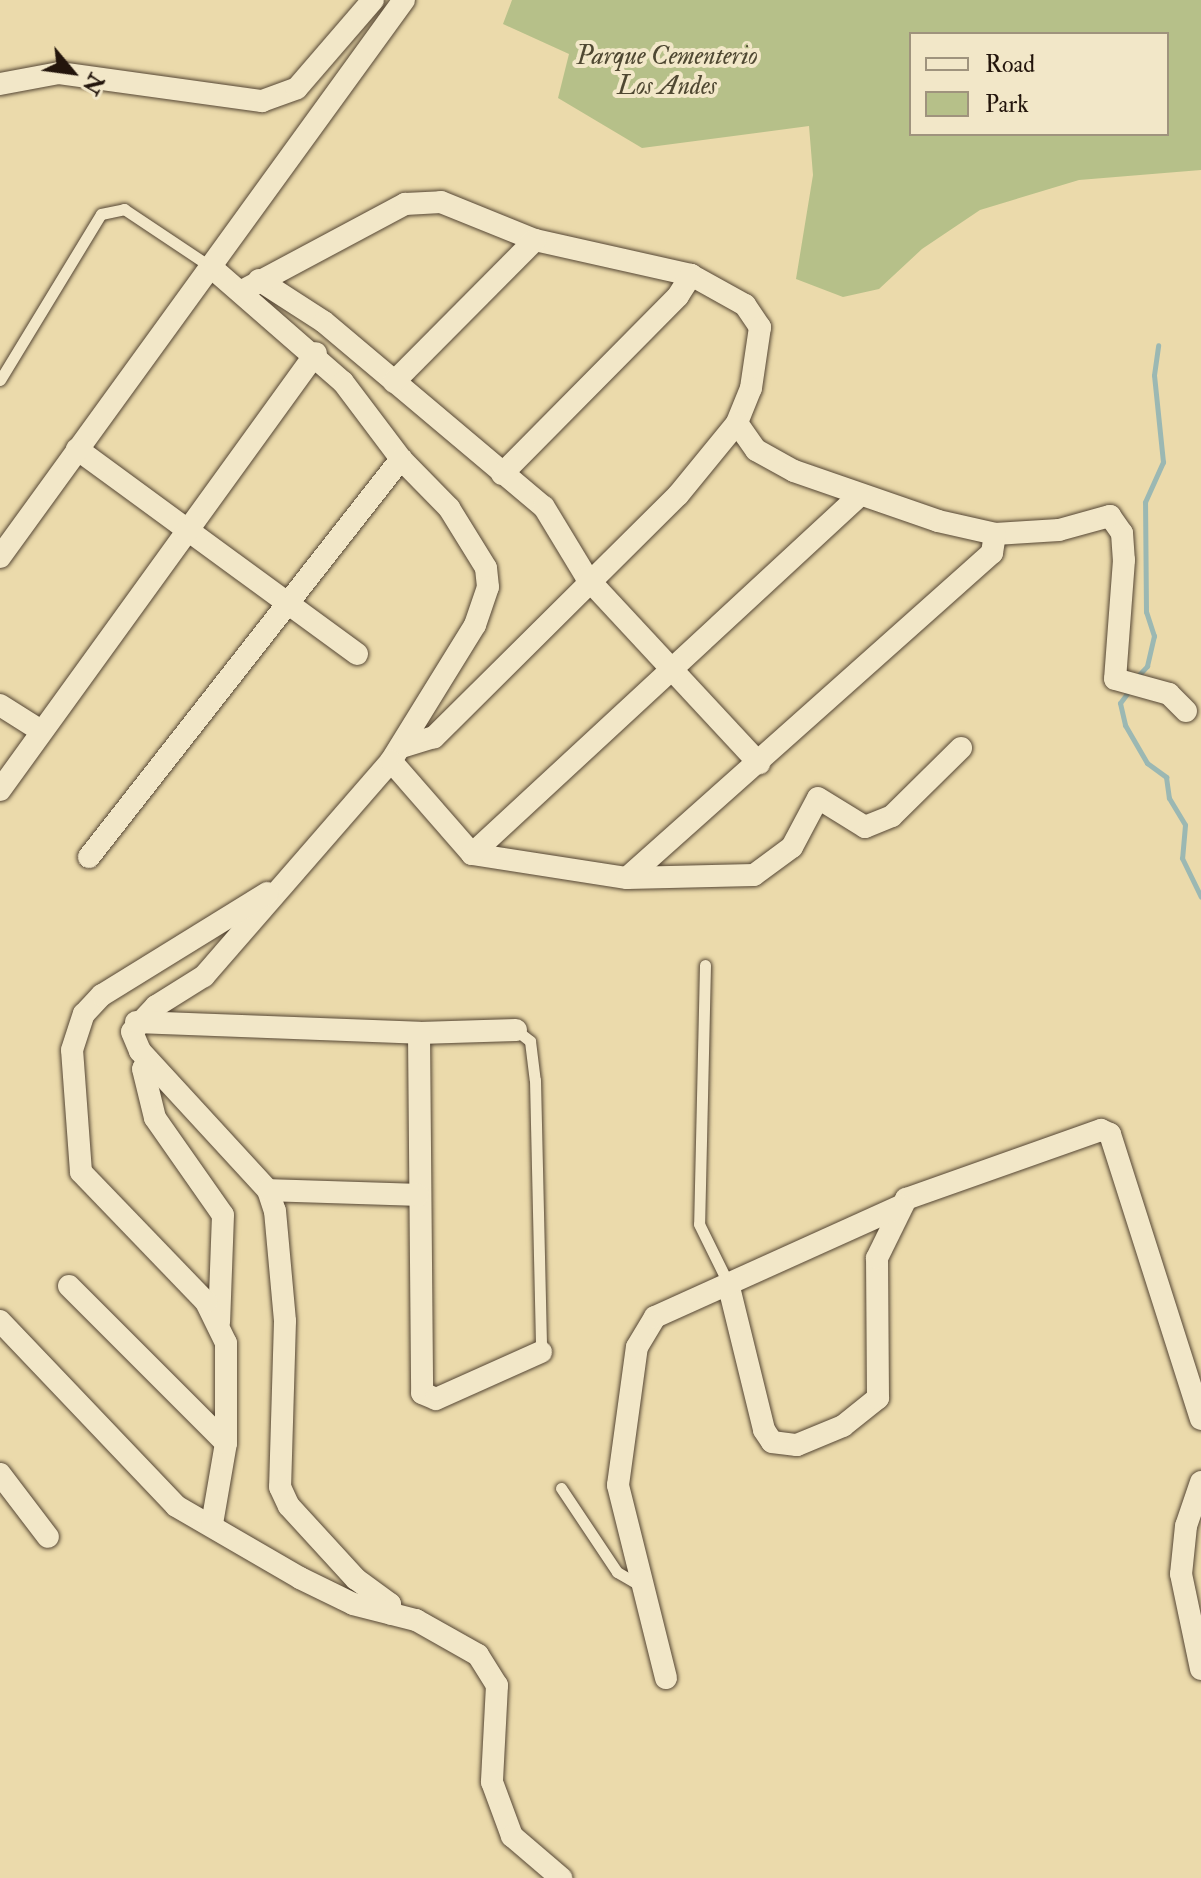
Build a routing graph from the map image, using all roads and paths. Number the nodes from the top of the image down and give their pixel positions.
1 (373, 0) edge
2 (404, 0) edge
3 (0, 84) edge
4 (535, 240) junction
5 (211, 267) junction
6 (691, 275) junction
7 (251, 285) junction
8 (316, 353) junction
9 (0, 380) edge
10 (394, 382) junction
11 (737, 423) junction
12 (77, 449) junction
13 (401, 459) junction
14 (502, 474) junction
15 (859, 496) junction
16 (189, 525) junction
17 (995, 534) junction
18 (0, 557) edge
19 (587, 578) junction
20 (289, 598) junction
21 (357, 654) dead end
22 (672, 672) junction
23 (0, 705) edge
24 (1186, 711) dead end
25 (38, 729) junction
26 (961, 748) dead end
27 (396, 754) junction
28 (759, 763) junction
29 (0, 790) edge
30 (472, 854) junction
31 (89, 857) dead end
32 (292, 877) junction
33 (627, 878) junction
34 (705, 965) dead end
35 (136, 1022) junction
36 (516, 1030) joint
37 (419, 1033) junction
38 (148, 1060) junction
39 (268, 1190) junction
40 (418, 1195) junction
41 (902, 1206) junction
42 (728, 1283) junction
43 (69, 1286) dead end
44 (0, 1321) edge
45 (219, 1322) junction
46 (541, 1352) joint
47 (1201, 1419) edge
48 (226, 1443) junction
49 (0, 1474) edge
50 (1201, 1482) edge
51 (561, 1488) dead end
52 (212, 1524) junction
53 (48, 1537) dead end
54 (641, 1586) junction
55 (391, 1614) junction
56 (1201, 1669) edge
57 (666, 1678) dead end
58 (561, 1878) edge

1 - 3 street
2 - 5 street
4 - 6 street
4 - 7 street
4 - 10 street
5 - 7 street
5 - 9 lane
5 - 12 street
6 - 11 street
6 - 14 street
7 - 8 street
7 - 10 street
8 - 13 street
8 - 16 street
10 - 14 street
11 - 15 street
11 - 19 street
12 - 16 street
12 - 18 street
13 - 20 street
13 - 27 street
14 - 19 street
15 - 17 street
15 - 22 street
16 - 20 street
16 - 25 street
17 - 24 street
17 - 28 street
19 - 22 street
19 - 27 street
20 - 21 street
20 - 31 street
22 - 28 street
22 - 30 street
23 - 25 street
25 - 29 street
26 - 33 street
27 - 30 street
27 - 32 street
28 - 33 street
30 - 33 street
32 - 35 street
32 - 45 street
34 - 42 lane
35 - 37 street
35 - 38 street
36 - 37 street
36 - 46 lane
37 - 40 street
38 - 39 street
38 - 45 street
39 - 40 street
39 - 55 street
40 - 46 street
41 - 42 street
41 - 42 street
41 - 47 street
42 - 54 street
43 - 48 street
44 - 52 street
45 - 48 street
48 - 52 street
49 - 53 street
50 - 56 street
51 - 54 lane
52 - 55 street
54 - 57 street
55 - 58 street

